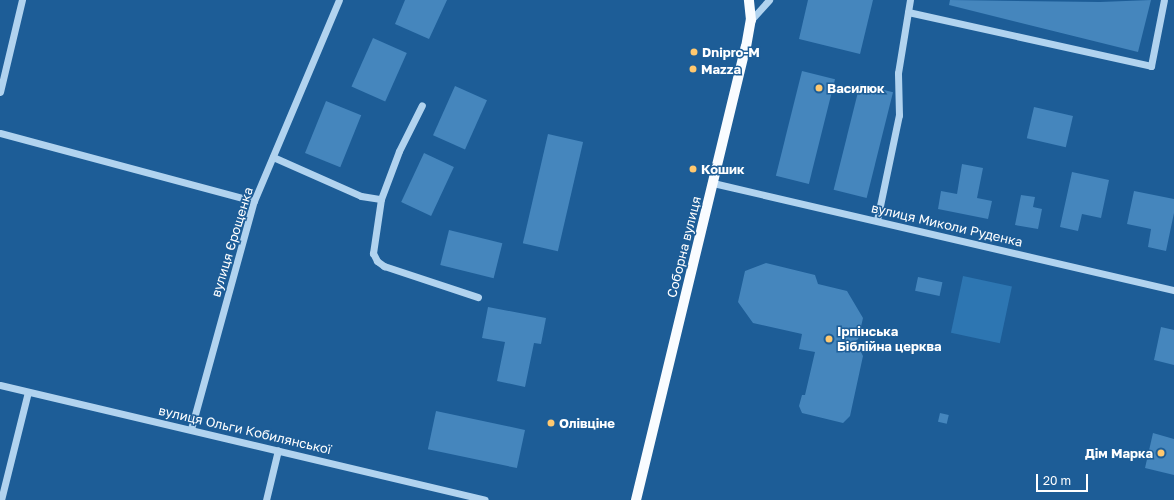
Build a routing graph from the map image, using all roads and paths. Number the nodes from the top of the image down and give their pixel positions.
1 (22, 0) edge
2 (339, 0) edge
3 (749, 0) edge
4 (769, 0) edge
5 (910, 0) edge
6 (1164, 0) edge
7 (908, 12) junction
8 (751, 20) junction
9 (0, 92) edge
10 (422, 105) dead end
11 (0, 133) edge
12 (273, 157) junction
13 (713, 183) junction
14 (381, 199) junction
15 (254, 201) junction
16 (877, 220) junction
17 (1174, 290) edge
18 (478, 297) dead end
19 (0, 385) edge
20 (28, 392) junction
21 (191, 429) junction
22 (278, 450) junction
23 (1, 500) edge
24 (266, 500) edge
25 (485, 500) edge
26 (636, 500) edge

1 - 9 street
2 - 12 street, вулиця Єрощенка
3 - 8 main road, Соборна вулиця
4 - 8 street
5 - 7 street
6 - 7 street
7 - 16 street
8 - 13 main road, Соборна вулиця
10 - 14 street
11 - 15 street
12 - 14 street
12 - 15 street, вулиця Єрощенка
13 - 16 street, вулиця Миколи Руденка
13 - 26 main road, Соборна вулиця
14 - 18 street
15 - 21 street, вулиця Єрощенка
16 - 17 street, вулиця Миколи Руденка
19 - 20 street, вулиця Ольги Кобилянської
20 - 21 street, вулиця Ольги Кобилянської
20 - 23 street
21 - 22 street, вулиця Ольги Кобилянської
22 - 24 street
22 - 25 street, вулиця Ольги Кобилянської

